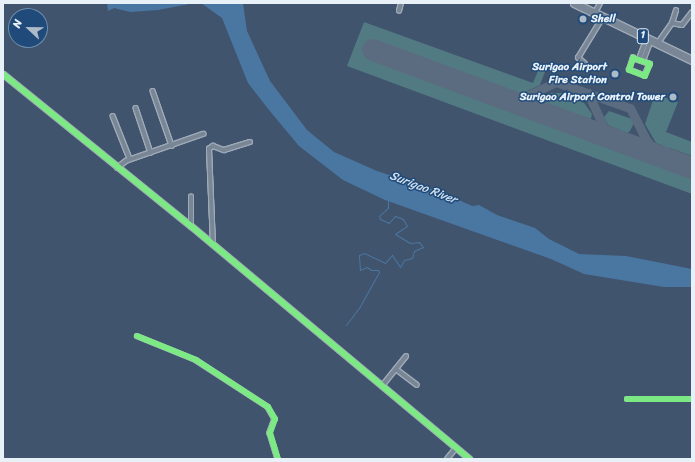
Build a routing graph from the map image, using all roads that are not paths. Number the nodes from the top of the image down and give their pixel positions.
1 (401, 3) edge
2 (574, 3) edge
3 (600, 3) edge
4 (399, 10) dead end
5 (676, 11) dead end
6 (692, 12) edge
7 (595, 13) junction
8 (603, 17) junction
9 (672, 24) junction
10 (652, 40) junction
11 (641, 60) junction
12 (692, 60) edge
13 (585, 64) dead end
14 (3, 74) edge
15 (153, 90) dead end
16 (136, 108) dead end
17 (114, 116) dead end
18 (203, 134) dead end
19 (250, 142) dead end
20 (172, 146) junction
21 (151, 153) junction
22 (130, 159) junction
23 (117, 168) junction
24 (191, 197) dead end
25 (191, 226) junction
26 (214, 245) junction
27 (137, 336) dead end
28 (406, 356) dead end
29 (396, 369) junction
30 (417, 385) dead end
31 (382, 386) junction
32 (627, 398) dead end
33 (692, 399) edge
34 (456, 448) junction
35 (278, 459) edge
36 (447, 459) edge
37 (470, 459) edge

1 - 4 street
2 - 7 highway, 1
3 - 7 street
5 - 9 street
6 - 9 street
7 - 8 highway, 1
8 - 10 highway, 1
8 - 13 street
9 - 10 street
10 - 11 street
10 - 12 highway, 1
11 - 11 street
14 - 23 street
15 - 20 street
16 - 21 street
17 - 22 street
18 - 20 street
19 - 26 street
20 - 21 street
21 - 22 street
22 - 23 street
23 - 25 street
24 - 25 street
25 - 26 street
26 - 31 street
27 - 35 street
28 - 29 street
29 - 30 street
29 - 31 street
31 - 34 street
32 - 33 street
34 - 36 street
34 - 37 street

